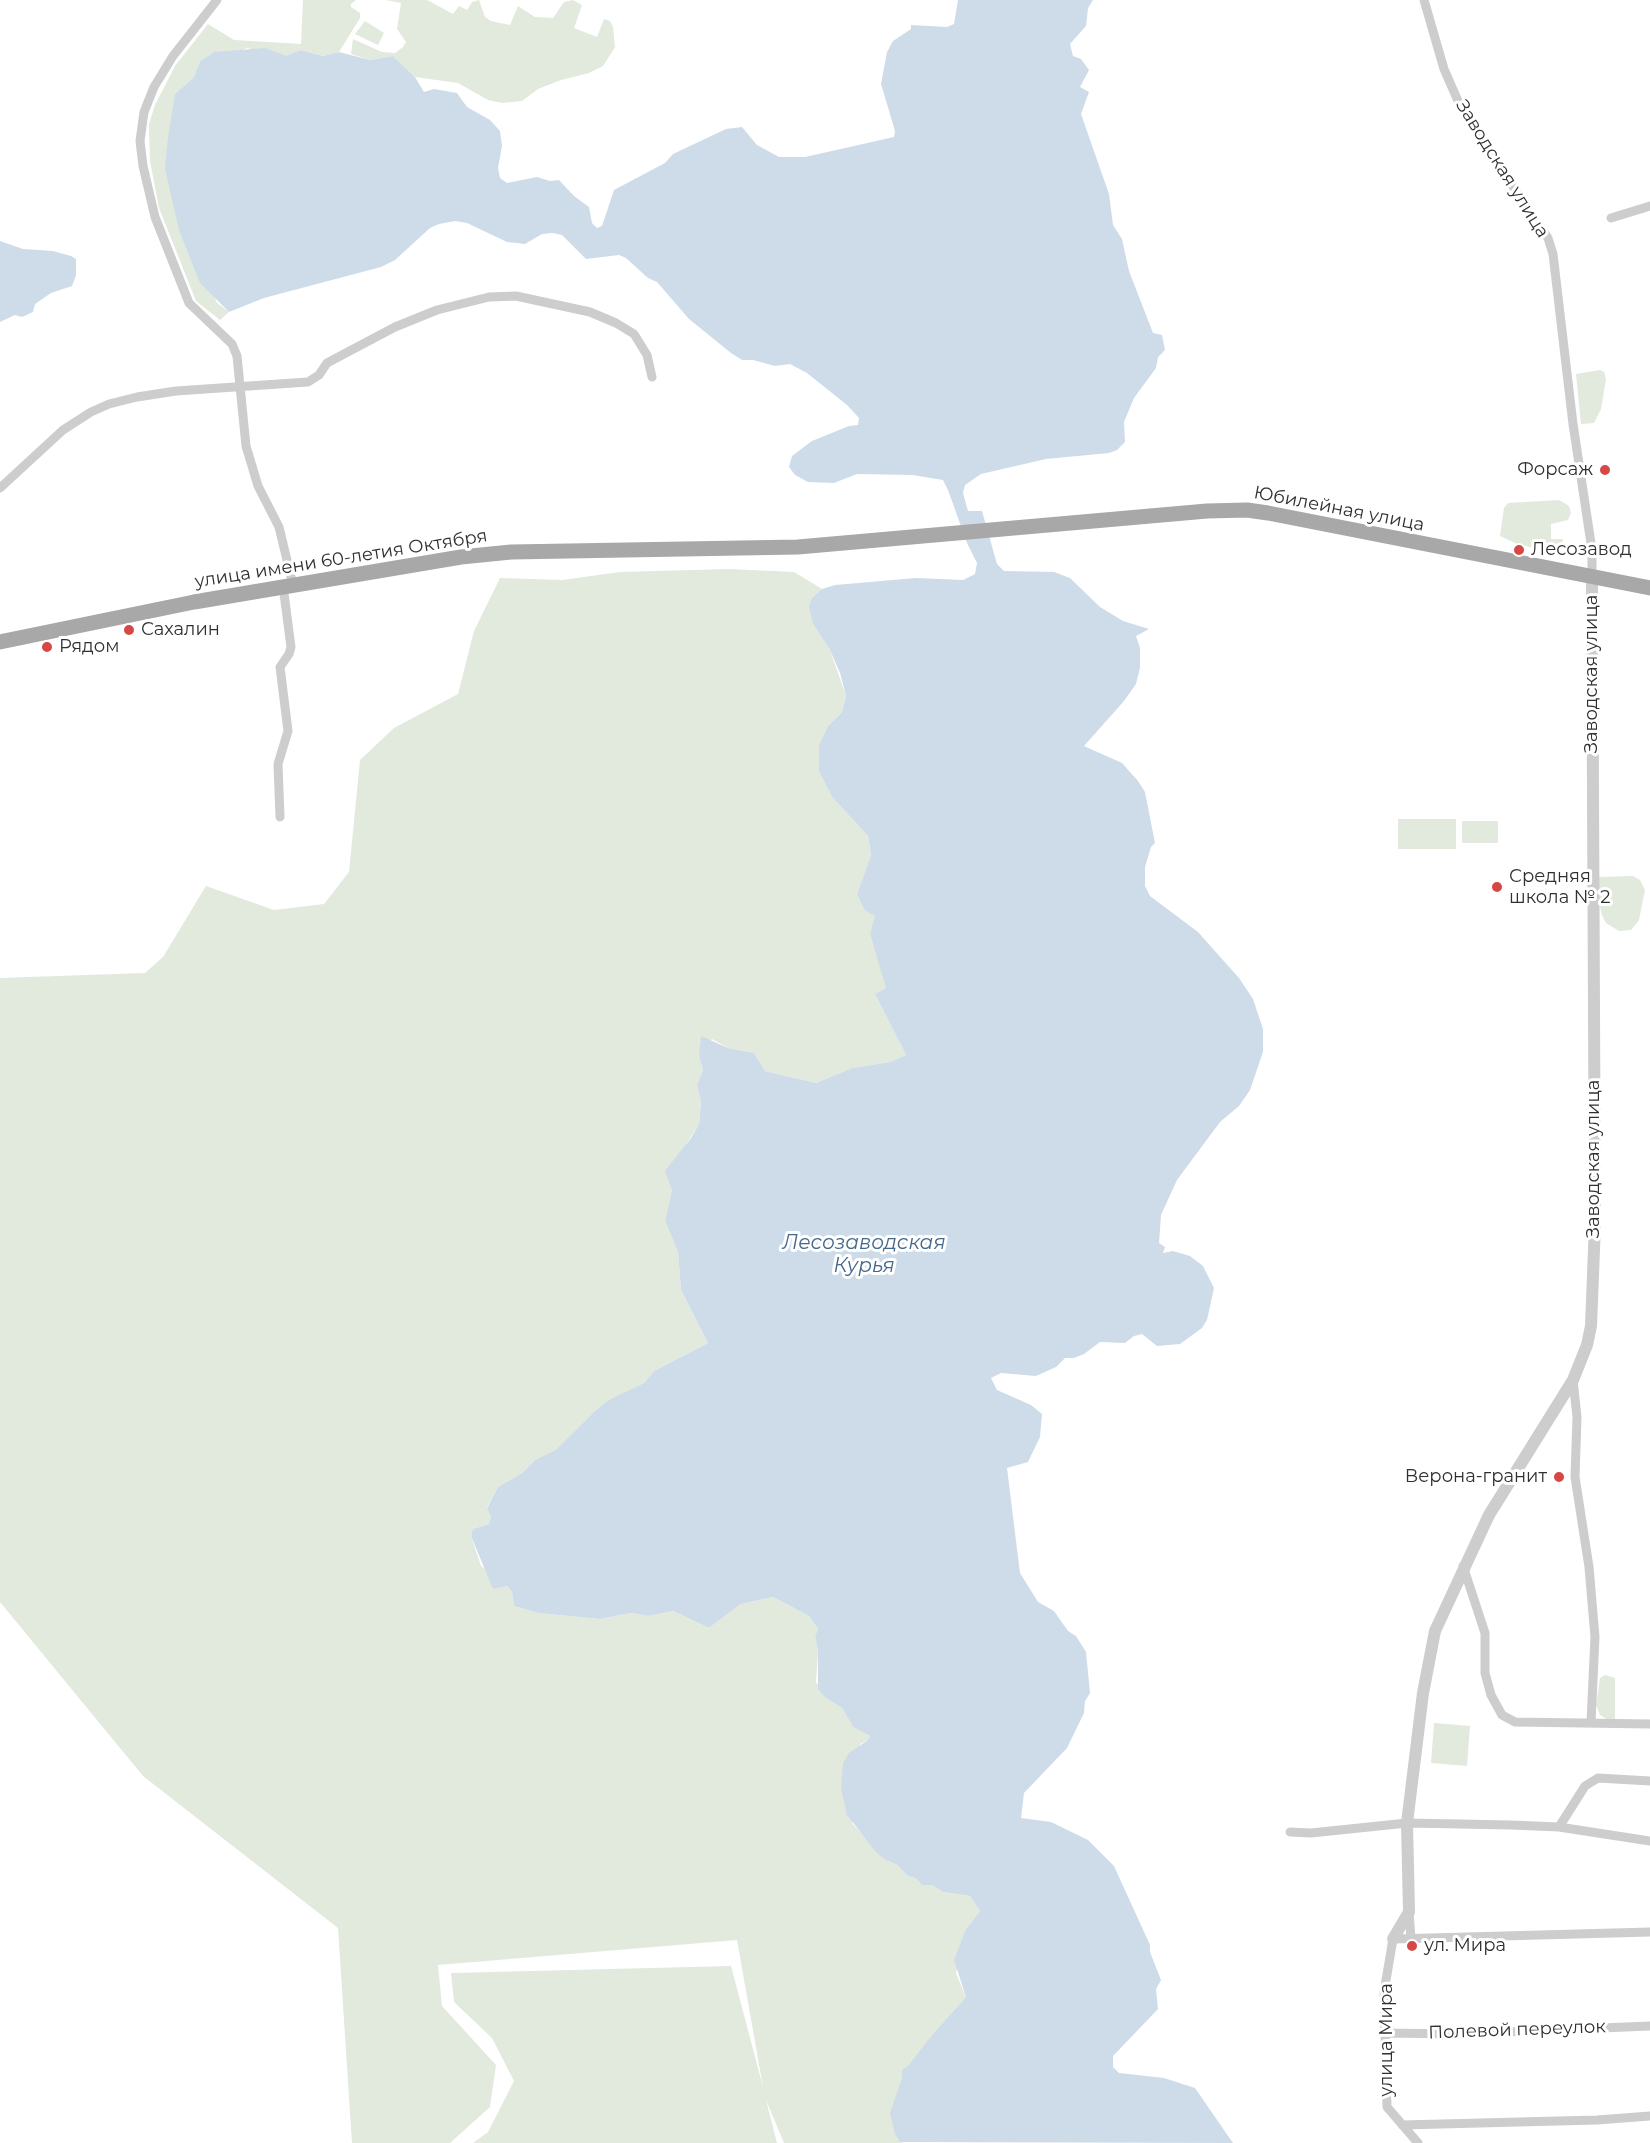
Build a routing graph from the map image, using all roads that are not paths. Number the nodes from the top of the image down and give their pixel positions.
1 (217, 0) edge
2 (1424, 0) edge
3 (1650, 206) edge
4 (1611, 218) dead end
5 (652, 377) dead end
6 (239, 387) junction
7 (0, 488) edge
8 (944, 535) joint
9 (1592, 577) junction
10 (288, 586) junction
11 (1650, 588) edge
12 (0, 642) edge
13 (280, 817) dead end
14 (1573, 1380) junction
15 (1463, 1566) junction
16 (1591, 1722) junction
17 (1650, 1724) edge
18 (1650, 1781) edge
19 (1407, 1823) junction
20 (1559, 1827) junction
21 (1290, 1832) dead end
22 (1650, 1841) edge
23 (1409, 1912) junction
24 (1650, 1932) edge
25 (1411, 1938) junction
26 (1393, 1939) junction
27 (1650, 2026) edge
28 (1384, 2033) junction
29 (1650, 2116) edge
30 (1402, 2125) junction
31 (1418, 2143) edge

1 - 6 street
2 - 9 street, Заводская улица
3 - 4 street
5 - 6 street
6 - 7 street
6 - 10 street
8 - 9 main road, Юбилейная улица
8 - 10 main road, улица имени 60-летия Октября
9 - 11 main road, Юбилейная улица
9 - 14 street, Заводская улица
10 - 12 main road, улица имени 60-летия Октября
10 - 13 street
14 - 15 street
14 - 16 street
15 - 16 street
15 - 19 street
16 - 17 street
18 - 20 street
19 - 20 street
19 - 21 street
19 - 23 street
20 - 22 street
23 - 25 street
23 - 26 street, улица Мира
24 - 25 street
25 - 26 street
26 - 28 street, улица Мира
27 - 28 street, Полевой переулок
28 - 30 street, улица Мира
29 - 30 street
30 - 31 street, улица Мира

